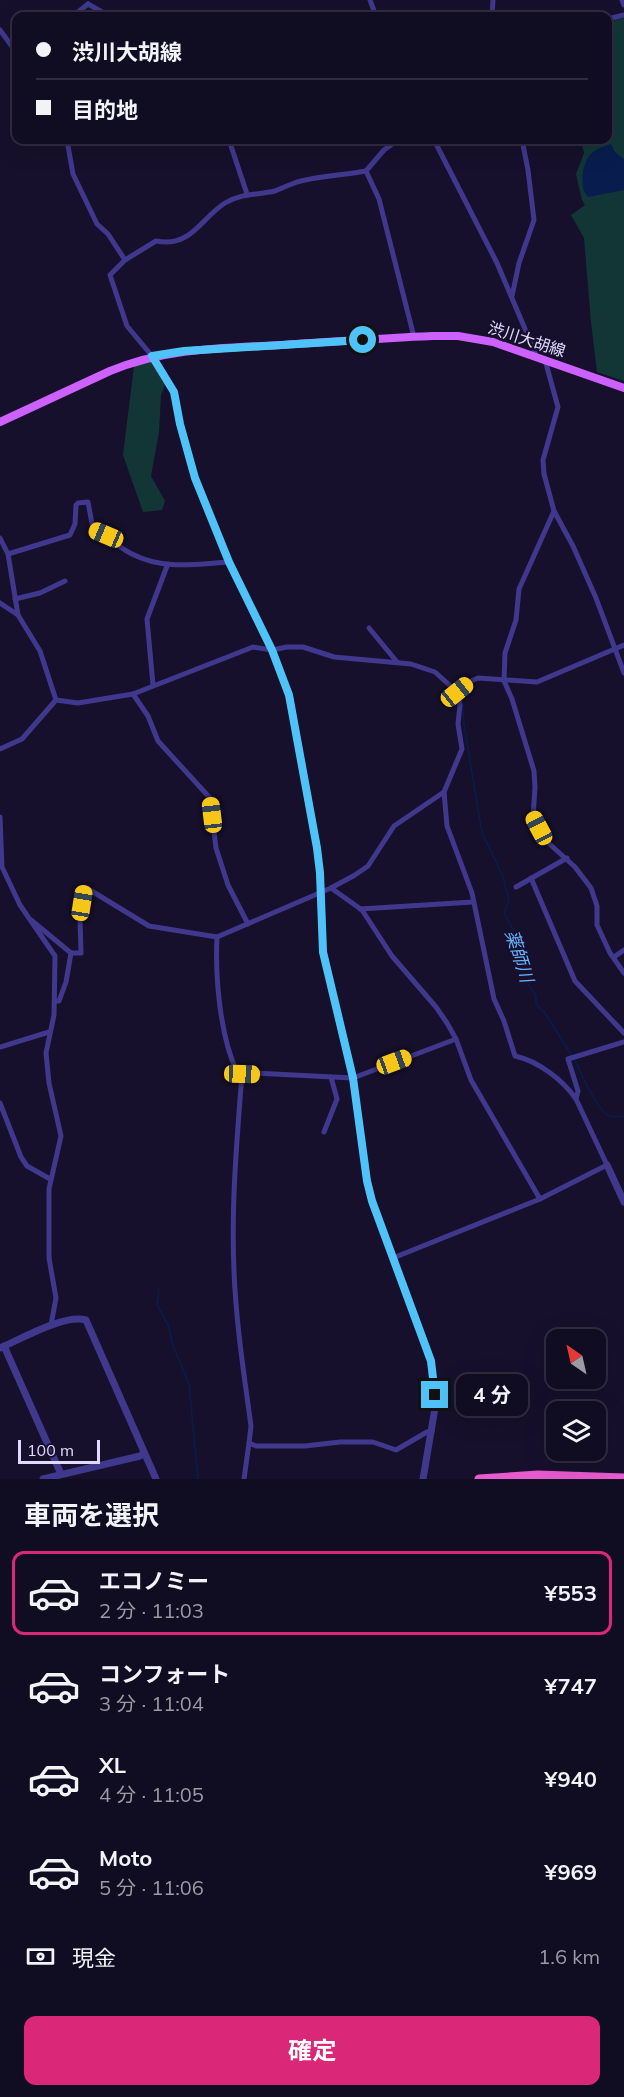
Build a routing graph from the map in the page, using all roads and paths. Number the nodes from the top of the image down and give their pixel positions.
1 (622, 0) edge
2 (88, 2) edge
3 (624, 5) edge
4 (104, 12) edge
5 (0, 30) edge
6 (12, 46) edge
7 (68, 144) edge
8 (230, 144) edge
9 (392, 144) edge
10 (436, 144) edge
11 (523, 144) edge
12 (366, 171) junction
13 (247, 194) junction
14 (125, 260) junction
15 (512, 298) junction
16 (414, 337) junction
17 (152, 356) junction
18 (541, 358) junction
19 (624, 388) edge
20 (0, 422) edge
21 (554, 511) junction
22 (0, 538) edge
23 (8, 554) junction
24 (229, 562) junction
25 (167, 566) junction
26 (65, 581) dead end
27 (15, 599) junction
28 (0, 603) edge
29 (18, 615) junction
30 (369, 628) dead end
31 (624, 645) edge
32 (615, 649) junction
33 (272, 650) junction
34 (397, 662) junction
35 (624, 673) edge
36 (504, 681) junction
37 (153, 685) junction
38 (457, 692) junction
39 (133, 694) junction
40 (56, 700) junction
41 (0, 749) edge
42 (444, 792) junction
43 (0, 817) edge
44 (567, 858) junction
45 (531, 878) junction
46 (516, 887) dead end
47 (332, 888) junction
48 (321, 892) junction
49 (473, 902) junction
50 (360, 909) junction
51 (31, 920) junction
52 (248, 924) junction
53 (217, 937) junction
54 (624, 950) edge
55 (71, 953) junction
56 (614, 957) junction
57 (624, 973) edge
58 (55, 1001) junction
59 (49, 1032) junction
60 (624, 1033) edge
61 (456, 1039) junction
62 (624, 1042) edge
63 (0, 1047) edge
64 (242, 1074) junction
65 (332, 1077) junction
66 (353, 1078) junction
67 (576, 1099) junction
68 (0, 1103) edge
69 (324, 1132) dead end
70 (607, 1165) junction
71 (50, 1179) junction
72 (540, 1199) junction
73 (624, 1202) edge
74 (393, 1258) junction
75 (51, 1325) junction
76 (2, 1347) edge
77 (432, 1431) junction
78 (249, 1443) junction
79 (144, 1453) junction
80 (61, 1474) junction
81 (624, 1478) edge
82 (43, 1479) edge
83 (156, 1479) edge
84 (244, 1479) edge
85 (423, 1479) edge
86 (479, 1479) edge

1 - 3 street
2 - 4 street
5 - 6 street
7 - 14 street
8 - 13 street
9 - 12 street
10 - 15 street
11 - 15 street
12 - 13 street
12 - 16 street
13 - 14 street
14 - 17 street
15 - 18 street
16 - 17 main road, 渋川大胡線
16 - 18 main road, 渋川大胡線
17 - 20 main road, 渋川大胡線
17 - 24 street
18 - 19 main road, 渋川大胡線
18 - 21 street
21 - 32 street
21 - 36 street
22 - 23 street
23 - 25 street
23 - 27 street
24 - 25 street
24 - 33 street
25 - 37 street
26 - 27 street
27 - 29 street
28 - 29 street
29 - 40 street
30 - 34 street
31 - 32 street
32 - 35 street
32 - 36 street
33 - 34 street
33 - 37 street
33 - 48 street
34 - 38 street
36 - 38 street
36 - 44 street
37 - 39 street
38 - 42 street
39 - 40 street
39 - 52 street
40 - 41 street
42 - 47 street
42 - 49 street
43 - 51 street
44 - 45 street
44 - 56 street
45 - 46 street
45 - 60 street
47 - 48 street
47 - 50 street
48 - 52 street
48 - 66 street
49 - 50 street
49 - 67 street
50 - 61 street
51 - 55 street
51 - 58 street
52 - 53 street
53 - 55 street
53 - 64 street
54 - 56 street
55 - 58 street
56 - 57 street
58 - 59 street
59 - 63 street
59 - 71 street
61 - 66 street
61 - 72 street
62 - 67 street
64 - 65 street
64 - 78 street
65 - 66 street
65 - 69 street
66 - 74 street
67 - 70 street
68 - 71 street
70 - 72 street
70 - 73 street
71 - 75 street
72 - 74 street
74 - 77 street
75 - 76 street
75 - 79 street
76 - 80 street
77 - 78 street
77 - 85 street
78 - 84 street
79 - 80 street
79 - 83 street
80 - 82 street
81 - 86 highway

